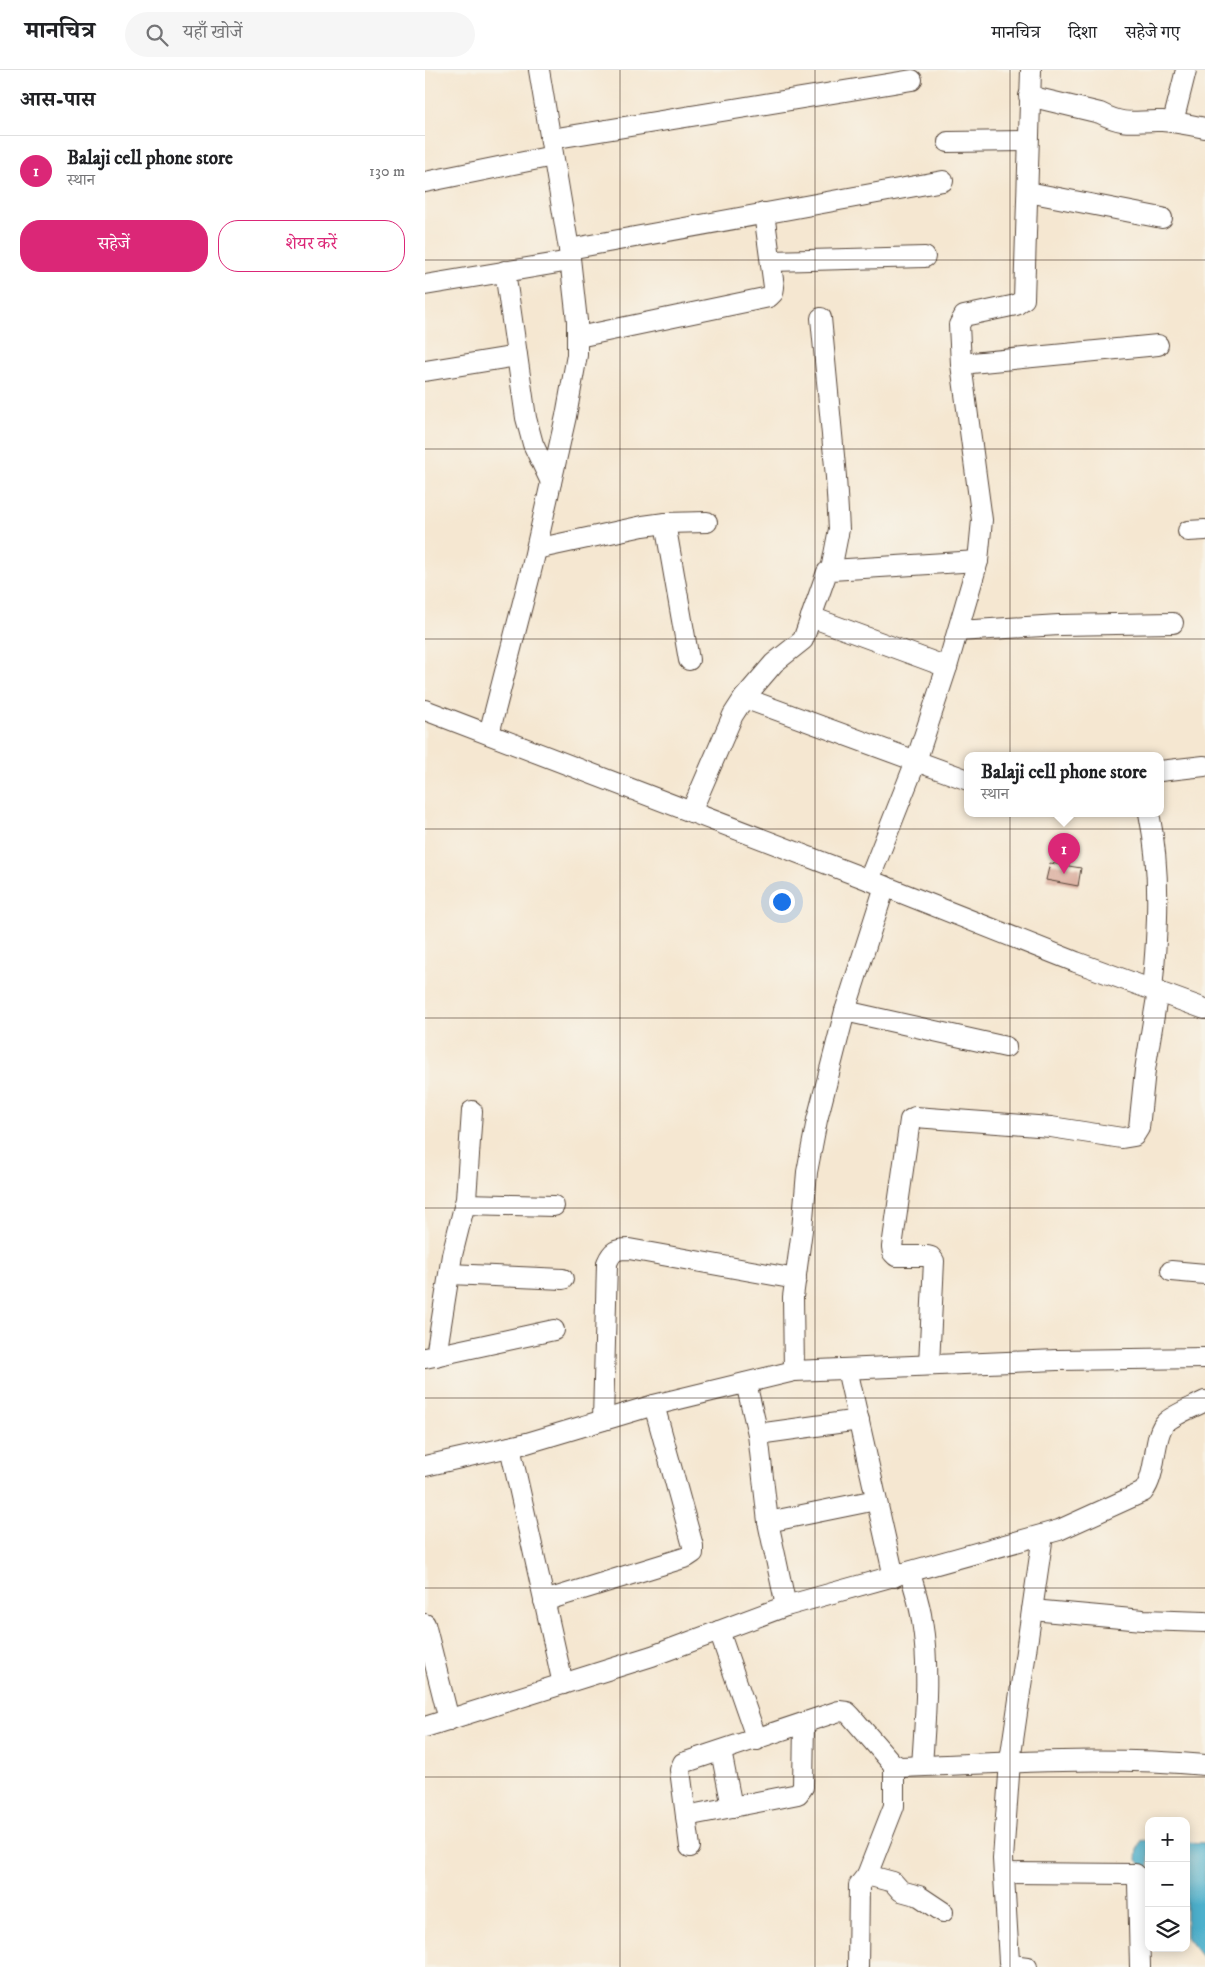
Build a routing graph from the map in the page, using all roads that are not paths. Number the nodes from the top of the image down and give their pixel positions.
1 (539, 70) edge
2 (1031, 70) edge
3 (1186, 70) edge
4 (911, 80) dead end
5 (1029, 96) junction
6 (1173, 122) junction
7 (1205, 128) edge
8 (1028, 141) junction
9 (948, 142) dead end
10 (552, 147) junction
11 (943, 180) dead end
12 (425, 182) edge
13 (1028, 192) junction
14 (764, 213) junction
15 (1162, 218) dead end
16 (569, 255) junction
17 (925, 257) dead end
18 (771, 261) junction
19 (505, 271) junction
20 (425, 286) edge
21 (821, 318) dead end
22 (578, 338) junction
23 (1158, 345) dead end
24 (517, 356) junction
25 (961, 364) junction
26 (425, 371) edge
27 (551, 482) junction
28 (707, 522) dead end
29 (665, 523) junction
30 (536, 549) junction
31 (978, 561) junction
32 (831, 570) junction
33 (811, 616) junction
34 (1173, 623) dead end
35 (958, 631) junction
36 (689, 660) dead end
37 (947, 667) junction
38 (744, 698) junction
39 (425, 710) edge
40 (489, 734) junction
41 (916, 760) junction
42 (1204, 766) edge
43 (1164, 771) edge
44 (964, 778) edge
45 (691, 812) junction
46 (1150, 817) edge
47 (877, 883) junction
48 (1155, 990) junction
49 (1205, 1009) edge
50 (845, 1012) junction
51 (1007, 1047) dead end
52 (472, 1111) dead end
53 (465, 1204) junction
54 (554, 1206) dead end
55 (1171, 1271) dead end
56 (450, 1274) junction
57 (1205, 1274) edge
58 (563, 1279) dead end
59 (795, 1279) junction
60 (554, 1330) dead end
61 (431, 1357) edge
62 (1205, 1358) edge
63 (929, 1366) junction
64 (847, 1369) junction
65 (794, 1371) junction
66 (746, 1383) junction
67 (1205, 1402) edge
68 (654, 1405) junction
69 (603, 1420) junction
70 (859, 1420) junction
71 (758, 1434) junction
72 (510, 1447) junction
73 (425, 1466) edge
74 (876, 1500) junction
75 (768, 1522) junction
76 (1043, 1535) junction
77 (902, 1575) junction
78 (544, 1601) junction
79 (786, 1606) junction
80 (1032, 1610) junction
81 (1205, 1622) edge
82 (425, 1624) edge
83 (719, 1631) junction
84 (563, 1684) junction
85 (449, 1720) junction
86 (804, 1723) junction
87 (425, 1727) edge
88 (757, 1740) junction
89 (721, 1750) junction
90 (1010, 1761) junction
91 (894, 1765) junction
92 (1205, 1765) edge
93 (922, 1766) junction
94 (732, 1807) junction
95 (686, 1816) junction
96 (690, 1847) dead end
97 (1004, 1873) junction
98 (867, 1875) junction
99 (943, 1912) dead end
100 (858, 1967) edge
101 (1027, 1967) edge
102 (1140, 1967) edge

1 - 10 street
2 - 5 street
3 - 6 street
4 - 10 street
5 - 6 street
5 - 8 street
6 - 7 street
8 - 9 street
8 - 13 street
10 - 12 street
10 - 16 street
11 - 14 street
13 - 15 street
13 - 25 street
14 - 16 street
14 - 18 street
16 - 19 street
16 - 22 street
17 - 18 street
18 - 22 street
19 - 20 street
19 - 24 street
21 - 32 street
22 - 27 street
23 - 25 street
24 - 26 street
24 - 27 street
25 - 31 street
27 - 30 street
28 - 29 street
29 - 30 street
29 - 36 street
30 - 40 street
31 - 32 street
31 - 35 street
32 - 33 street
33 - 37 street
33 - 38 street
34 - 35 street
35 - 37 street
37 - 41 street
38 - 41 street
38 - 45 street
39 - 40 street
40 - 45 street
41 - 44 street
41 - 47 street
42 - 43 street
45 - 47 street
46 - 48 street
47 - 48 street
47 - 50 street
48 - 49 street
48 - 63 street
50 - 51 street
50 - 59 street
52 - 53 street
53 - 54 street
53 - 56 street
55 - 57 street
56 - 58 street
56 - 61 street
59 - 65 street
59 - 69 street
60 - 61 street
62 - 63 street
63 - 64 street
64 - 65 street
64 - 70 street
65 - 66 street
66 - 68 street
66 - 71 street
67 - 76 street
68 - 69 street
68 - 78 street
69 - 72 street
70 - 71 street
70 - 74 street
71 - 75 street
72 - 73 street
72 - 78 street
74 - 75 street
74 - 77 street
75 - 79 street
76 - 77 street
76 - 80 street
77 - 79 street
77 - 93 street
78 - 84 street
79 - 83 street
80 - 81 street
80 - 90 street
82 - 85 street
83 - 84 street
83 - 88 street
84 - 85 street
85 - 87 street
86 - 88 street
86 - 91 street
86 - 94 street
88 - 89 street
89 - 94 street
89 - 95 street
90 - 92 street
90 - 93 street
90 - 97 street
91 - 93 street
91 - 98 street
94 - 95 street
95 - 96 street
97 - 101 street
97 - 102 street
98 - 99 street
98 - 100 street

